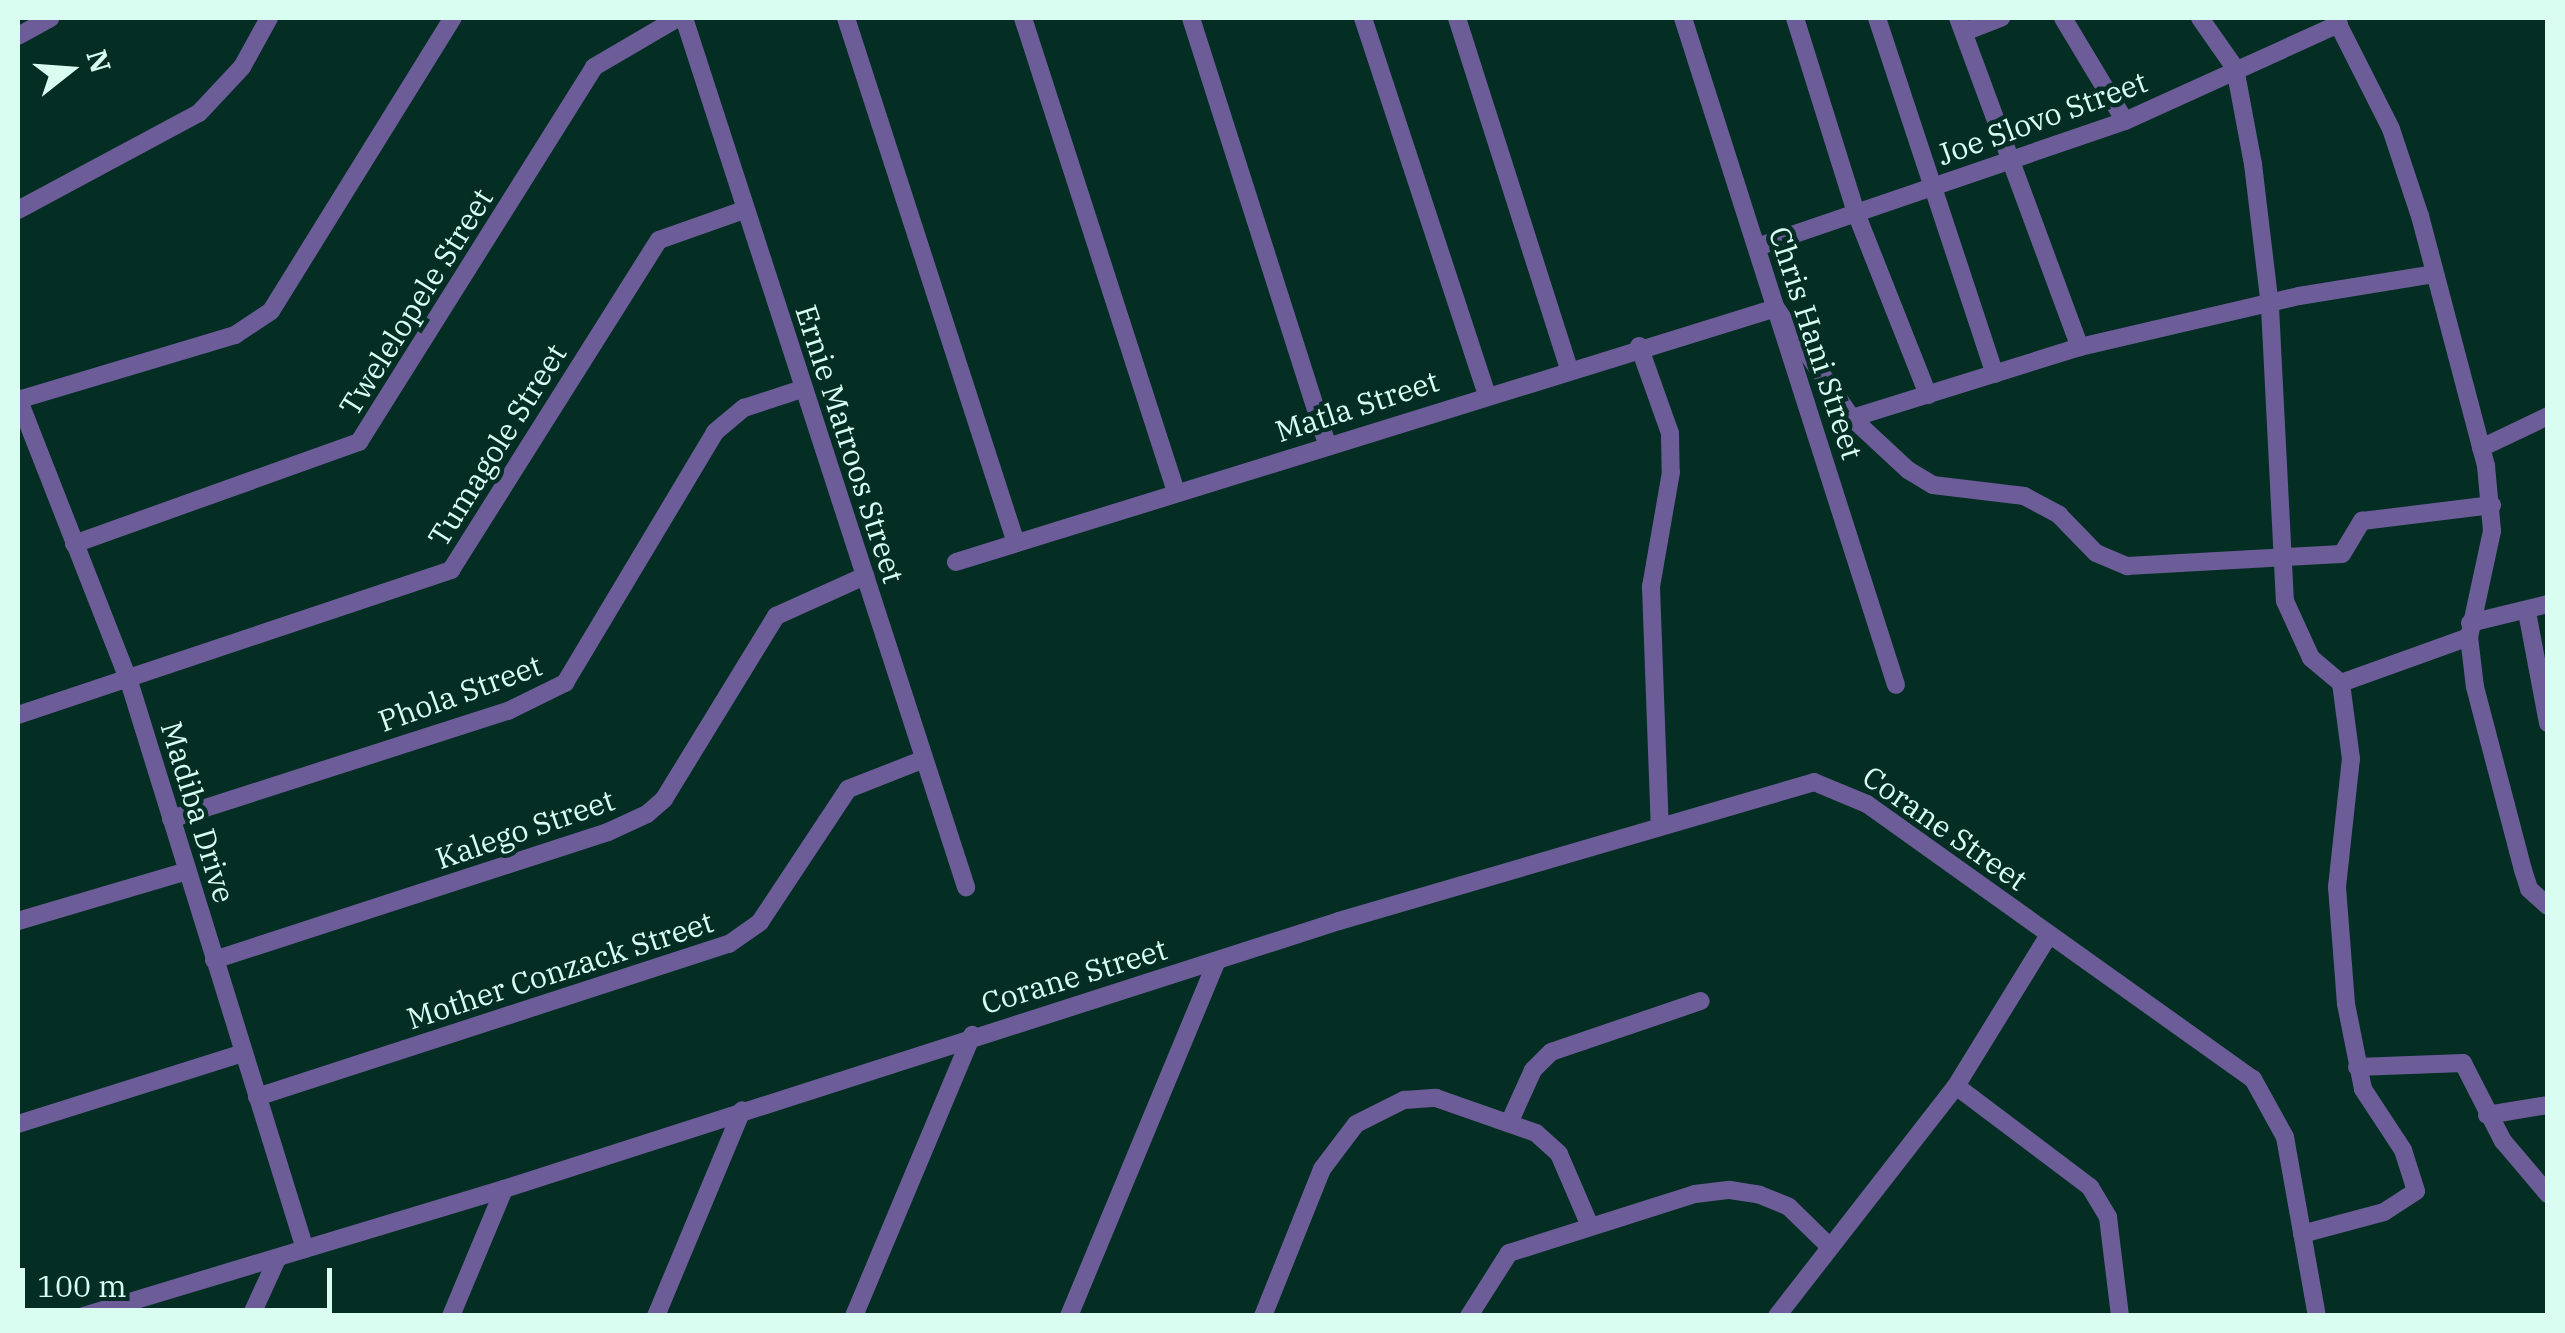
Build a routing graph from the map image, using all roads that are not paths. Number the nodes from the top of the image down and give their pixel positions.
1 (50, 18) edge
2 (269, 18) edge
3 (452, 18) edge
4 (681, 18) edge
5 (846, 18) edge
6 (1023, 18) edge
7 (1191, 18) edge
8 (1362, 18) edge
9 (1457, 18) edge
10 (1683, 18) edge
11 (1795, 18) edge
12 (1877, 18) edge
13 (2002, 18) edge
14 (2063, 18) edge
15 (2200, 18) edge
16 (2337, 21) edge
17 (1961, 25) edge
18 (18, 36) edge
19 (2235, 68) junction
20 (2124, 121) junction
21 (2012, 159) junction
22 (1932, 187) junction
23 (18, 210) edge
24 (744, 210) junction
25 (1856, 213) junction
26 (1756, 247) junction
27 (2435, 274) junction
28 (1776, 308) junction
29 (2270, 308) junction
30 (1639, 346) junction
31 (2080, 347) junction
32 (1570, 369) junction
33 (1994, 374) junction
34 (802, 389) junction
35 (1486, 394) junction
36 (1928, 395) junction
37 (18, 400) edge
38 (2548, 416) edge
39 (1852, 418) junction
40 (1328, 444) junction
41 (2481, 448) junction
42 (1176, 492) junction
43 (2492, 505) junction
44 (1016, 543) junction
45 (74, 544) junction
46 (2278, 553) junction
47 (956, 562) dead end
48 (865, 576) junction
49 (2548, 604) edge
50 (2527, 612) junction
51 (2470, 630) junction
52 (128, 678) junction
53 (2341, 683) junction
54 (1896, 684) dead end
55 (18, 715) edge
56 (2548, 723) edge
57 (922, 760) junction
58 (171, 819) junction
59 (1660, 827) junction
60 (187, 871) junction
61 (966, 887) dead end
62 (2548, 906) edge
63 (18, 921) edge
64 (2049, 935) junction
65 (214, 960) junction
66 (1216, 962) junction
67 (1701, 1001) dead end
68 (972, 1035) junction
69 (243, 1053) junction
70 (2357, 1067) junction
71 (1956, 1086) junction
72 (258, 1097) junction
73 (2548, 1105) edge
74 (742, 1110) junction
75 (2487, 1115) junction
76 (1510, 1121) junction
77 (18, 1124) edge
78 (504, 1189) junction
79 (2548, 1194) edge
80 (1590, 1226) junction
81 (2302, 1234) junction
82 (1829, 1246) junction
83 (305, 1249) junction
84 (277, 1259) junction
85 (84, 1316) edge
86 (251, 1316) edge
87 (451, 1316) edge
88 (656, 1316) edge
89 (854, 1316) edge
90 (1069, 1316) edge
91 (1263, 1316) edge
92 (1468, 1316) edge
93 (1777, 1316) edge
94 (2120, 1316) edge
95 (2316, 1316) edge

1 - 18 street
2 - 23 street
3 - 37 street
4 - 24 street, Ernie Matroos Street
4 - 45 street, Twelelopele Street
5 - 44 street
6 - 42 street
7 - 40 street
8 - 35 street
9 - 32 street
10 - 26 street, Chris Hani Street
11 - 25 street
12 - 22 street
13 - 17 street
14 - 20 street
15 - 19 street
16 - 19 street, Joe Slovo Street
16 - 27 street
17 - 21 street
19 - 20 street, Joe Slovo Street
19 - 29 street
20 - 21 street, Joe Slovo Street
21 - 22 street, Joe Slovo Street
21 - 31 street
22 - 25 street, Joe Slovo Street
22 - 33 street
24 - 34 street, Ernie Matroos Street
24 - 52 street, Tumagole Street
25 - 26 street, Joe Slovo Street
25 - 36 street
26 - 28 street, Chris Hani Street
27 - 29 street
27 - 41 street
28 - 30 street, Matla Street
28 - 39 street
28 - 54 street, Chris Hani Street
29 - 31 street
29 - 46 street
30 - 32 street, Matla Street
30 - 59 street
31 - 33 street
32 - 35 street, Matla Street
33 - 36 street
34 - 48 street, Ernie Matroos Street
34 - 58 street, Phola Street
35 - 40 street, Matla Street
36 - 39 street
37 - 45 street, Madiba Drive
38 - 41 street
39 - 46 street
40 - 42 street, Matla Street
41 - 43 street
42 - 44 street, Matla Street
43 - 46 street
43 - 51 street
44 - 47 street, Matla Street
45 - 52 street, Madiba Drive
46 - 53 street
48 - 57 street, Ernie Matroos Street
48 - 65 street, Kalego Street
49 - 50 street
50 - 51 street
50 - 56 street
51 - 53 street
51 - 62 street
52 - 55 street, Tumagole Street
52 - 58 street, Madiba Drive
53 - 70 street
57 - 61 street, Ernie Matroos Street
57 - 72 street, Mother Conzack Street
58 - 60 street, Madiba Drive
59 - 64 street, Corane Street
59 - 66 street, Corane Street
60 - 63 street
60 - 65 street, Madiba Drive
64 - 71 street
64 - 81 street, Corane Street
65 - 69 street, Madiba Drive
66 - 68 street, Corane Street
66 - 90 street
67 - 76 street
68 - 74 street, Corane Street
68 - 89 street
69 - 72 street, Madiba Drive
69 - 77 street
70 - 75 street
70 - 81 street
71 - 82 street
71 - 94 street
72 - 83 street, Madiba Drive
73 - 75 street
74 - 78 street, Corane Street
74 - 88 street
75 - 79 street
76 - 80 street
76 - 91 street
78 - 83 street, Corane Street
78 - 87 street
80 - 82 street
80 - 92 street
81 - 95 street, Corane Street
82 - 93 street
83 - 84 street, Corane Street
84 - 85 street, Corane Street
84 - 86 street

